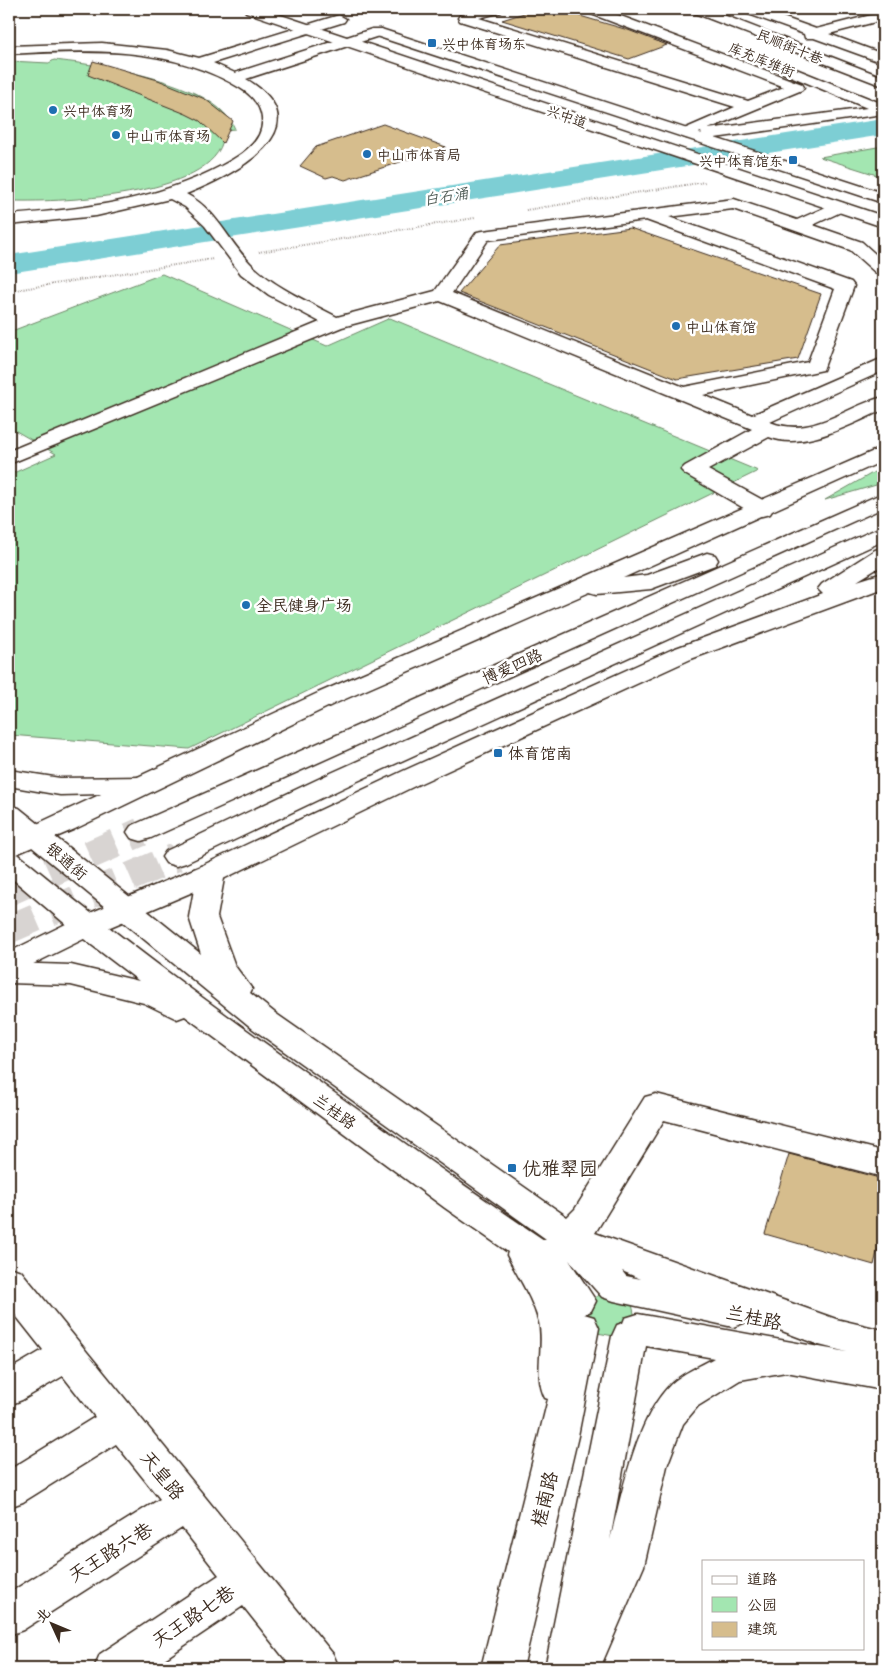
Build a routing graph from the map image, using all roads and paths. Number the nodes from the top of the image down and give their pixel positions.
1 (251, 9) edge
2 (496, 9) edge
3 (591, 9) edge
4 (697, 9) edge
5 (748, 9) edge
6 (846, 9) edge
7 (316, 11) dead end
8 (827, 19) dead end
9 (880, 19) edge
10 (349, 22) junction
11 (845, 26) junction
12 (308, 28) junction
13 (377, 32) junction
14 (814, 34) junction
15 (868, 34) dead end
16 (347, 41) junction
17 (781, 42) junction
18 (684, 44) junction
19 (762, 47) dead end
20 (9, 50) edge
21 (666, 50) dead end
22 (743, 51) dead end
23 (648, 57) dead end
24 (883, 60) edge
25 (197, 63) junction
26 (621, 66) junction
27 (236, 76) junction
28 (883, 82) edge
29 (750, 106) junction
30 (883, 109) edge
31 (690, 134) junction
32 (734, 173) junction
33 (173, 194) junction
34 (883, 198) edge
35 (836, 207) junction
36 (518, 211) dead end
37 (647, 215) junction
38 (480, 217) dead end
39 (9, 220) edge
40 (883, 222) edge
41 (798, 226) junction
42 (235, 253) junction
43 (851, 266) junction
44 (883, 270) edge
45 (9, 291) edge
46 (441, 295) junction
47 (335, 323) junction
48 (883, 364) edge
49 (682, 393) junction
50 (883, 403) edge
51 (760, 426) junction
52 (883, 453) edge
53 (11, 454) edge
54 (883, 500) edge
55 (762, 508) junction
56 (883, 533) edge
57 (807, 535) junction
58 (883, 555) edge
59 (883, 580) edge
60 (573, 589) junction
61 (682, 654) junction
62 (9, 778) edge
63 (144, 785) junction
64 (9, 814) edge
65 (141, 832) tunnel mouth
66 (36, 836) junction
67 (9, 848) edge
68 (176, 857) tunnel mouth
69 (9, 861) edge
70 (211, 873) junction
71 (124, 909) junction
72 (86, 926) junction
73 (9, 964) edge
74 (9, 972) edge
75 (264, 1020) junction
76 (238, 1040) junction
77 (883, 1164) edge
78 (512, 1237) junction
79 (558, 1249) junction
80 (619, 1288) junction
81 (12, 1292) edge
82 (580, 1315) junction
83 (634, 1332) junction
84 (836, 1334) junction
85 (883, 1345) edge
86 (66, 1355) junction
87 (788, 1356) junction
88 (883, 1374) edge
89 (9, 1389) edge
90 (120, 1422) junction
91 (559, 1436) junction
92 (9, 1490) edge
93 (186, 1504) junction
94 (247, 1580) junction
95 (9, 1616) edge
96 (314, 1667) edge
97 (115, 1668) edge
98 (502, 1668) edge
99 (566, 1668) edge
100 (579, 1668) edge

1 - 12 main road, 兴中道
2 - 26 main road
3 - 18 main road
4 - 17 main road, 民顺街十巷
5 - 14 main road
6 - 9 main road
7 - 10 main road, 兴中道
8 - 11 main road
9 - 11 main road
10 - 12 main road
10 - 13 main road, 兴中道
11 - 14 main road
11 - 15 main road
12 - 16 main road, 兴中道
12 - 25 main road
13 - 16 main road
13 - 31 main road, 兴中道
14 - 17 main road
14 - 24 main road
16 - 27 main road
16 - 32 main road, 兴中道
17 - 19 main road
17 - 28 main road, 民顺街十巷
18 - 21 main road
18 - 29 main road
20 - 25 main road
22 - 30 main road, 库充库维街
23 - 26 main road
25 - 27 main road
26 - 29 main road
27 - 33 main road
29 - 31 main road
30 - 31 main road
31 - 34 main road, 兴中道
32 - 35 main road, 兴中道
32 - 36 path
33 - 39 main road
33 - 42 main road
35 - 40 main road, 兴中道
35 - 41 main road
37 - 41 main road
37 - 43 main road
37 - 46 main road
38 - 42 path
41 - 43 main road
42 - 45 path
42 - 47 main road
43 - 44 main road
43 - 49 main road
46 - 47 main road
46 - 49 main road
47 - 53 main road
48 - 51 main road
49 - 51 main road
50 - 51 main road
51 - 55 main road
52 - 55 main road
54 - 57 main road, 博爱四路
55 - 60 main road
56 - 68 main road, 博爱四路
57 - 60 main road
57 - 65 main road, 博爱四路
58 - 61 main road
59 - 61 main road
60 - 63 main road
61 - 70 main road
62 - 63 main road
63 - 66 main road
64 - 66 main road, 银通街
66 - 67 main road
66 - 71 main road, 银通街
69 - 72 main road
70 - 71 main road
70 - 75 main road
71 - 72 main road
71 - 75 main road, 兰桂路
72 - 73 main road
72 - 76 main road, 兰桂路
74 - 76 main road
75 - 79 main road, 兰桂路
76 - 78 main road, 兰桂路
77 - 79 main road
78 - 79 main road, 兰桂路
78 - 91 main road
79 - 80 main road, 兰桂路
79 - 82 main road, 兰桂路
79 - 84 main road
80 - 82 main road
80 - 83 main road
80 - 84 main road, 兰桂路
81 - 86 main road, 天皇路
82 - 83 main road
82 - 91 main road, 槎南路
83 - 87 main road, 兰桂路
83 - 99 main road
84 - 85 main road, 兰桂路
86 - 89 main road
86 - 90 main road, 天皇路
87 - 88 main road, 兰桂路
87 - 100 main road
90 - 92 main road
90 - 93 main road, 天皇路
91 - 98 main road, 槎南路
93 - 94 main road, 天皇路
93 - 95 main road, 天王路六巷
94 - 96 main road, 天皇路
94 - 97 main road, 天王路七巷

